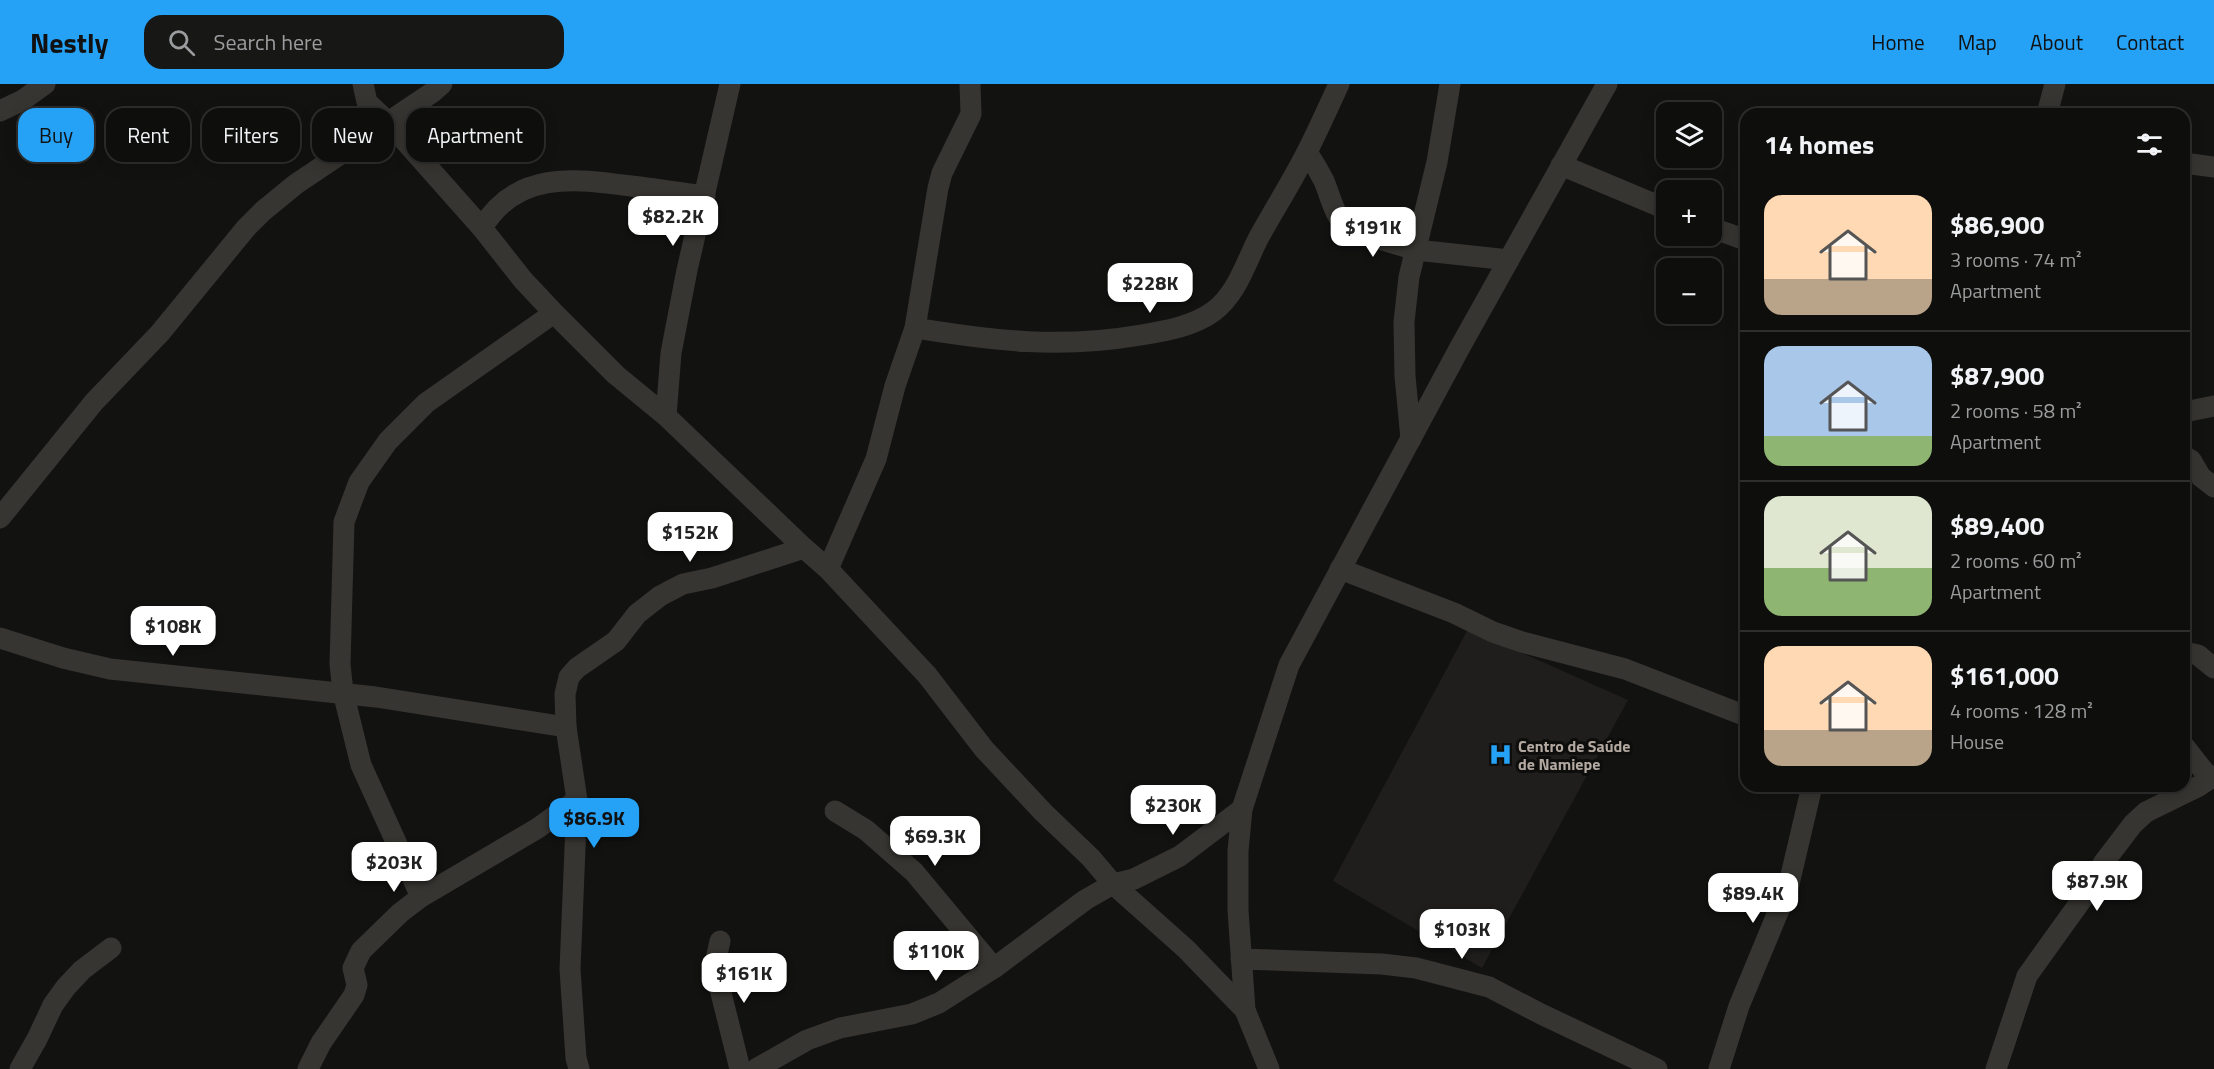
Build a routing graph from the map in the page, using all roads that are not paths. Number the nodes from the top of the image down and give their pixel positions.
1 (45, 84) edge
2 (347, 84) edge
3 (442, 84) edge
4 (730, 84) edge
5 (970, 84) edge
6 (1339, 84) edge
7 (1607, 84) edge
8 (2055, 84) edge
9 (1444, 89) edge
10 (365, 93) edge
11 (377, 108) edge
12 (2049, 108) edge
13 (0, 111) edge
14 (394, 118) edge
15 (394, 129) edge
16 (1307, 152) junction
17 (329, 162) edge
18 (2190, 164) edge
19 (1561, 165) junction
20 (2214, 167) edge
21 (705, 196) junction
22 (1656, 205) edge
23 (482, 228) junction
24 (1722, 232) edge
25 (1740, 238) edge
26 (1416, 250) junction
27 (1509, 260) junction
28 (554, 313) junction
29 (915, 328) junction
30 (2214, 406) edge
31 (2190, 411) edge
32 (666, 417) junction
33 (1411, 439) junction
34 (2190, 459) edge
35 (2214, 487) edge
36 (0, 518) edge
37 (804, 548) junction
38 (828, 568) junction
39 (1340, 569) junction
40 (0, 638) edge
41 (2190, 653) edge
42 (2214, 668) edge
43 (343, 692) junction
44 (1740, 714) edge
45 (566, 727) junction
46 (2190, 753) edge
47 (2212, 777) edge
48 (2190, 789) edge
49 (1811, 792) edge
50 (2184, 792) edge
51 (577, 800) junction
52 (1242, 809) junction
53 (835, 811) dead end
54 (1113, 884) junction
55 (421, 897) junction
56 (720, 940) dead end
57 (111, 948) dead end
58 (1241, 959) junction
59 (994, 968) junction
60 (1245, 1010) junction
61 (20, 1069) edge
62 (308, 1069) edge
63 (579, 1069) edge
64 (740, 1069) edge
65 (756, 1069) edge
66 (1269, 1069) edge
67 (1657, 1069) edge
68 (1719, 1069) edge
69 (1995, 1069) edge

1 - 13 street
2 - 10 street
3 - 14 street
4 - 21 street
5 - 29 street
6 - 16 street
7 - 19 street
8 - 12 street
9 - 26 street
10 - 11 street
15 - 23 street
16 - 26 street
16 - 29 street
17 - 36 street
18 - 20 street
19 - 22 street
19 - 27 street
21 - 23 street
21 - 32 street
23 - 28 street
24 - 25 street
26 - 27 street
26 - 33 street
27 - 33 street
28 - 32 street
28 - 43 street
29 - 38 street
30 - 31 street
32 - 37 street
33 - 39 street
34 - 35 street
37 - 38 street
37 - 45 street
38 - 54 street
39 - 44 street
39 - 52 street
40 - 43 street
41 - 42 street
43 - 45 street
43 - 55 street
45 - 51 street
46 - 47 street
47 - 48 street
49 - 68 street
50 - 69 street
51 - 55 street
51 - 63 street
52 - 54 street
52 - 58 street
53 - 59 street
54 - 59 street
54 - 60 street
55 - 62 street
56 - 64 street
57 - 61 street
58 - 60 street
58 - 67 street
59 - 65 street
60 - 66 street

